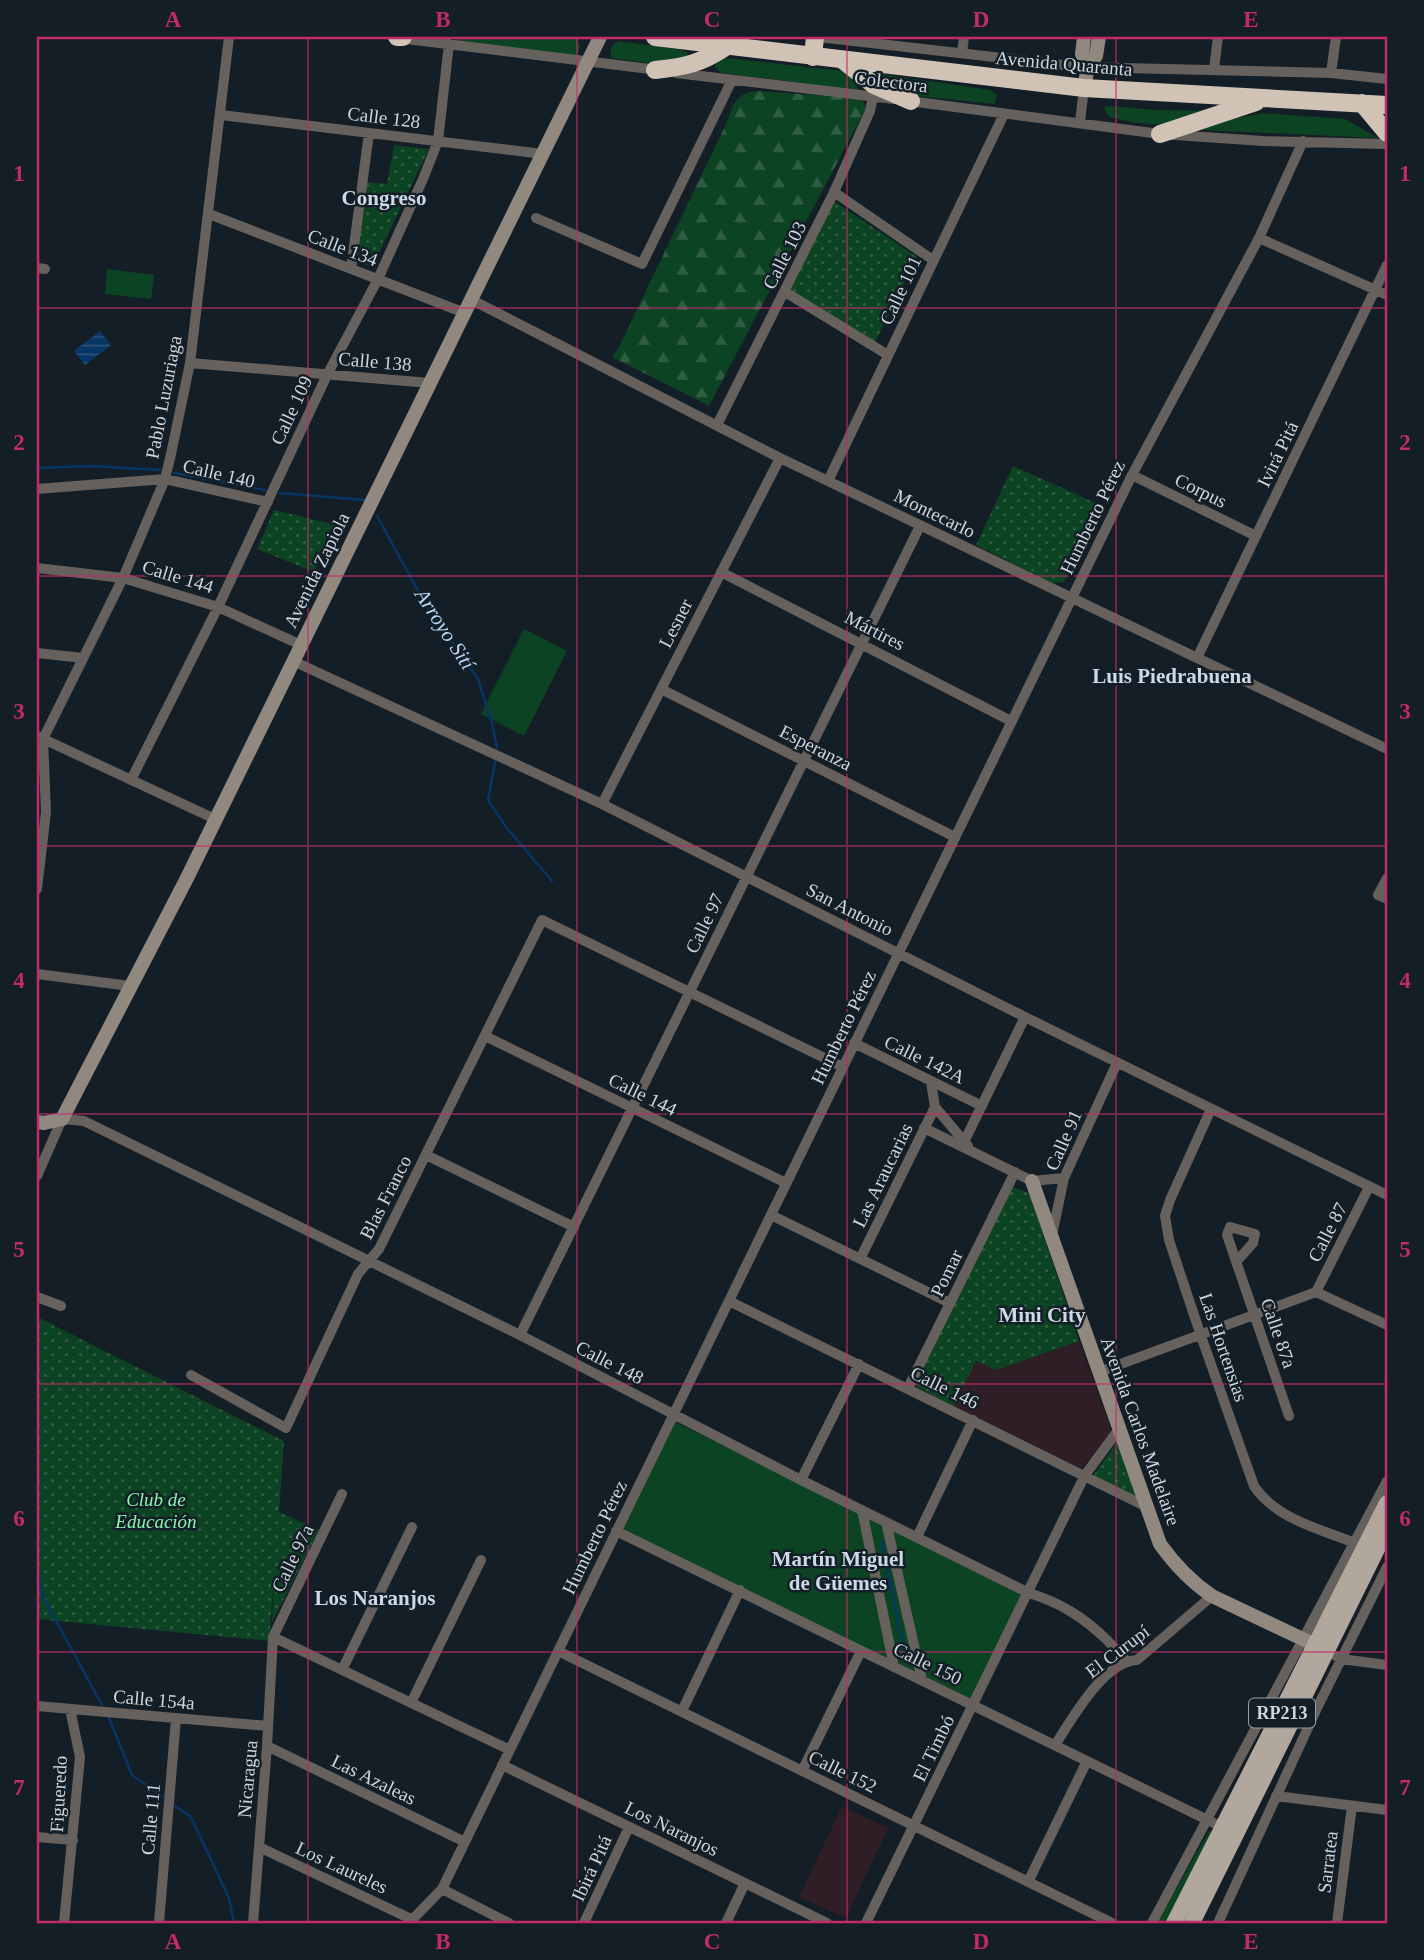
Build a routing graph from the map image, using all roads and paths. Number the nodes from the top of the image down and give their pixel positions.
1 (229, 37) edge
2 (391, 37) edge
3 (397, 37) edge
4 (403, 37) edge
5 (600, 37) edge
6 (655, 37) edge
7 (817, 37) edge
8 (964, 37) edge
9 (1084, 37) edge
10 (1099, 37) edge
11 (1218, 37) edge
12 (1336, 37) edge
13 (845, 38) edge
14 (449, 44) junction
15 (727, 46) junction
16 (962, 52) junction
17 (813, 57) junction
18 (844, 61) junction
19 (588, 62) junction
20 (1088, 67) junction
21 (1214, 69) junction
22 (655, 70) junction
23 (1331, 73) junction
24 (1387, 79) edge
25 (732, 80) junction
26 (1084, 88) junction
27 (873, 97) junction
28 (1264, 99) junction
29 (911, 101) junction
30 (1362, 103) junction
31 (1387, 105) edge
32 (1004, 114) junction
33 (221, 115) junction
34 (1080, 122) junction
35 (369, 133) junction
36 (1387, 133) edge
37 (1160, 134) junction
38 (438, 141) junction
39 (1303, 141) junction
40 (1387, 144) edge
41 (544, 154) junction
42 (834, 192) junction
43 (209, 214) junction
44 (536, 218) dead end
45 (1259, 238) junction
46 (933, 260) junction
47 (1387, 265) edge
48 (351, 268) junction
49 (377, 279) junction
50 (1376, 290) junction
51 (785, 292) junction
52 (1387, 295) edge
53 (468, 306) junction
54 (888, 355) junction
55 (190, 363) junction
56 (327, 375) junction
57 (430, 383) junction
58 (717, 425) junction
59 (780, 458) junction
60 (1132, 475) junction
61 (165, 479) junction
62 (828, 481) junction
63 (37, 488) edge
64 (268, 502) junction
65 (920, 526) junction
66 (1256, 536) junction
67 (37, 568) edge
68 (722, 572) junction
69 (123, 578) junction
70 (1071, 598) junction
71 (218, 607) junction
72 (862, 643) junction
73 (301, 645) junction
74 (37, 653) edge
75 (83, 658) junction
76 (1197, 658) junction
77 (293, 661) junction
78 (661, 689) junction
79 (1011, 722) junction
80 (40, 737) edge
81 (1387, 749) edge
82 (804, 761) junction
83 (131, 780) junction
84 (602, 804) junction
85 (215, 818) junction
86 (955, 837) junction
87 (747, 876) junction
88 (1387, 877) edge
89 (37, 889) edge
90 (1383, 897) edge
91 (898, 954) junction
92 (37, 974) edge
93 (130, 986) junction
94 (690, 992) junction
95 (1025, 1017) junction
96 (485, 1036) junction
97 (854, 1043) junction
98 (1117, 1063) junction
99 (843, 1067) junction
100 (931, 1082) junction
101 (982, 1106) junction
102 (935, 1107) junction
103 (632, 1108) junction
104 (1211, 1109) junction
105 (62, 1119) junction
106 (37, 1122) edge
107 (924, 1128) junction
108 (964, 1142) junction
109 (973, 1152) junction
110 (426, 1155) junction
111 (1015, 1172) junction
112 (37, 1176) edge
113 (1064, 1178) junction
114 (1032, 1181) junction
115 (786, 1183) junction
116 (1369, 1187) junction
117 (1387, 1195) edge
118 (771, 1215) junction
119 (574, 1227) junction
120 (1052, 1236) junction
121 (861, 1257) junction
122 (369, 1262) junction
123 (1236, 1262) dead end
124 (1316, 1292) junction
125 (37, 1297) edge
126 (729, 1301) junction
127 (950, 1303) junction
128 (61, 1306) dead end
129 (1255, 1315) junction
130 (1387, 1325) edge
131 (520, 1335) junction
132 (1200, 1336) junction
133 (859, 1364) junction
134 (1099, 1372) junction
135 (191, 1374) dead end
136 (908, 1388) junction
137 (673, 1415) junction
138 (1289, 1416) dead end
139 (973, 1420) junction
140 (1119, 1429) junction
141 (1085, 1475) junction
142 (801, 1480) junction
143 (1387, 1480) edge
144 (342, 1494) dead end
145 (1387, 1503) edge
146 (1145, 1506) junction
147 (862, 1510) junction
148 (886, 1522) junction
149 (412, 1527) dead end
150 (1387, 1529) edge
151 (616, 1531) junction
152 (916, 1537) junction
153 (1355, 1544) junction
154 (481, 1560) dead end
155 (1387, 1567) edge
156 (740, 1590) junction
157 (1029, 1593) junction
158 (1212, 1595) junction
159 (273, 1637) junction
160 (1316, 1645) junction
161 (558, 1651) junction
162 (861, 1651) junction
163 (1341, 1659) junction
164 (1126, 1661) junction
165 (1387, 1665) edge
166 (894, 1667) junction
167 (342, 1670) junction
168 (922, 1680) junction
169 (411, 1703) junction
170 (973, 1705) junction
171 (37, 1706) edge
172 (70, 1709) junction
173 (682, 1711) junction
174 (176, 1718) junction
175 (268, 1726) junction
176 (1055, 1745) junction
177 (267, 1746) junction
178 (509, 1750) junction
179 (1087, 1761) junction
180 (502, 1765) junction
181 (802, 1771) junction
182 (1276, 1796) junction
183 (1352, 1806) junction
184 (1387, 1810) edge
185 (1206, 1819) junction
186 (914, 1826) junction
187 (629, 1827) junction
188 (1224, 1828) junction
189 (37, 1837) edge
190 (73, 1840) junction
191 (465, 1842) junction
192 (259, 1847) junction
193 (1028, 1882) junction
194 (745, 1883) junction
195 (442, 1889) junction
196 (410, 1921) edge
197 (64, 1923) edge
198 (159, 1923) edge
199 (253, 1923) edge
200 (509, 1923) edge
201 (584, 1923) edge
202 (726, 1923) edge
203 (827, 1923) edge
204 (866, 1923) edge
205 (1112, 1923) edge
206 (1152, 1923) edge
207 (1174, 1923) edge
208 (1192, 1923) edge
209 (1218, 1923) edge
210 (1337, 1923) edge

1 - 33 street, Pablo Luzuriaga
2 - 3 street, Colectora
3 - 4 highway
3 - 14 street, Colectora
5 - 19 main road, Avenida Zapiola
6 - 15 highway, Avenida Quaranta
7 - 13 street, Colectora
7 - 17 highway
8 - 16 street
9 - 20 main road
10 - 20 main road
11 - 21 street
12 - 23 street
13 - 16 street, Colectora
14 - 19 street, Colectora
14 - 38 street, Calle 109
15 - 17 highway, Avenida Quaranta
15 - 22 highway
16 - 20 street, Colectora
17 - 18 highway, Avenida Quaranta
18 - 26 highway, Avenida Quaranta
18 - 29 highway
19 - 22 street, Colectora
19 - 41 main road, Avenida Zapiola
20 - 21 street, Colectora
20 - 26 main road
21 - 23 street, Colectora
22 - 25 street, Colectora
23 - 24 street, Colectora
25 - 27 street, Colectora
25 - 44 street
26 - 28 highway, Avenida Quaranta
26 - 34 street
27 - 29 street, Colectora
27 - 42 street, Calle 103
28 - 30 highway, Avenida Quaranta
28 - 37 highway
29 - 32 street, Colectora
30 - 31 highway, Avenida Quaranta
30 - 36 highway
32 - 34 street, Colectora
32 - 46 street, Calle 101
33 - 35 street, Calle 128
33 - 43 street, Pablo Luzuriaga
34 - 37 street, Colectora
35 - 38 street, Calle 128
35 - 48 street
37 - 39 street, Colectora
38 - 41 street, Calle 128
38 - 49 street, Calle 109
39 - 40 street, Colectora
39 - 45 street, Humberto Pérez
41 - 53 main road, Avenida Zapiola
42 - 46 street
42 - 51 street, Calle 103
43 - 48 street, Calle 134
43 - 55 street, Pablo Luzuriaga
45 - 50 street
45 - 60 street, Humberto Pérez
46 - 54 street, Calle 101
47 - 50 street, Ivirá Pitá
48 - 49 street, Calle 134
49 - 53 street, Calle 134
49 - 56 street, Calle 109
50 - 52 street
50 - 66 street, Ivirá Pitá
51 - 54 street
51 - 58 street, Calle 103
53 - 57 main road, Avenida Zapiola
53 - 58 street, Montecarlo
54 - 62 street, Calle 101
55 - 56 street, Calle 138
55 - 61 street, Pablo Luzuriaga
56 - 57 street, Calle 138
56 - 64 street, Calle 109
57 - 73 main road, Avenida Zapiola
58 - 59 street, Montecarlo
59 - 62 street, Montecarlo
59 - 68 street, Lesner
60 - 66 street, Corpus
60 - 70 street, Humberto Pérez
61 - 63 street, Calle 140
61 - 64 street, Calle 140
61 - 69 street, Pablo Luzuriaga
62 - 65 street, Montecarlo
64 - 71 street, Calle 109
65 - 70 street, Montecarlo
65 - 72 street, Calle 97
66 - 76 street, Ivirá Pitá
67 - 69 street, Calle 144
68 - 72 street, Mártires
68 - 78 street, Lesner
69 - 71 street, Calle 144
69 - 75 street, Pablo Luzuriaga
70 - 76 street, Montecarlo
70 - 79 street, Humberto Pérez
71 - 73 street, Calle 144
71 - 83 street, Calle 109
72 - 79 street, Mártires
72 - 82 street, Calle 97
73 - 77 main road, Avenida Zapiola
74 - 75 street
75 - 80 street, Pablo Luzuriaga
76 - 81 street, Montecarlo
77 - 84 street, San Antonio
77 - 85 main road, Avenida Zapiola
78 - 82 street, Esperanza
78 - 84 street, Lesner
79 - 86 street, Humberto Pérez
80 - 83 street
80 - 89 street
82 - 86 street, Esperanza
82 - 87 street, Calle 97
83 - 85 street
84 - 87 street, San Antonio
85 - 93 main road, Avenida Zapiola
86 - 91 street, Humberto Pérez
87 - 91 street, San Antonio
87 - 94 street, Calle 97
88 - 90 street
91 - 95 street, San Antonio
91 - 97 street, Humberto Pérez
92 - 93 street
93 - 105 main road, Avenida Zapiola
94 - 96 street, Blas Franco
94 - 99 street
94 - 103 street, Calle 97
95 - 98 street, San Antonio
95 - 101 street
96 - 103 street, Calle 144
96 - 110 street, Blas Franco
97 - 99 street, Humberto Pérez
97 - 100 street, Calle 142A
98 - 104 street, San Antonio
98 - 113 street, Calle 91
99 - 115 street, Humberto Pérez
100 - 101 street, Calle 142A
100 - 102 street
101 - 108 street
102 - 107 street, Las Araucarias
102 - 108 street
103 - 115 street, Calle 144
103 - 119 street, Calle 97
104 - 116 street, San Antonio
104 - 132 street, Las Hortensias
105 - 106 main road
105 - 112 street
105 - 122 street, Calle 148
107 - 109 street
107 - 121 street, Las Araucarias
108 - 109 street
109 - 111 street
110 - 119 street
110 - 122 street, Blas Franco
111 - 114 street
111 - 127 street, Pomar
113 - 114 street
113 - 120 street, Calle 91
114 - 120 main road, Avenida Carlos Madelaire
115 - 118 street, Humberto Pérez
116 - 117 street, San Antonio
116 - 124 street, Calle 87
118 - 121 street
118 - 126 street, Humberto Pérez
119 - 131 street, Calle 97
120 - 134 main road, Avenida Carlos Madelaire
121 - 127 street
122 - 131 street, Calle 148
122 - 135 street, Blas Franco
123 - 129 street, Calle 87a
124 - 129 street
124 - 130 street
125 - 128 street
126 - 133 street, Calle 146
126 - 137 street, Humberto Pérez
127 - 136 street, Pomar
129 - 132 street
129 - 138 street, Calle 87a
131 - 137 street, Calle 148
132 - 134 street
132 - 153 street, Las Hortensias
133 - 136 street, Calle 146
133 - 142 street
134 - 140 main road, Avenida Carlos Madelaire
136 - 139 street, Calle 146
137 - 142 street, Calle 148
137 - 151 street, Humberto Pérez
139 - 141 street, Calle 146
139 - 152 street
140 - 141 street
140 - 146 main road, Avenida Carlos Madelaire
141 - 146 street, Calle 146
141 - 157 street, El Timbó
142 - 147 street, Calle 148
143 - 153 street
144 - 159 street, Calle 97a
145 - 160 main road, RP213
146 - 158 main road, Avenida Carlos Madelaire
147 - 148 street, Calle 148
147 - 166 street
148 - 152 street, Calle 148
148 - 168 street
149 - 167 street
150 - 160 main road, RP213
151 - 156 street, Calle 150
151 - 161 street, Humberto Pérez
152 - 157 street, Calle 148
153 - 160 street
154 - 169 street
155 - 163 street
156 - 162 street, Calle 150
156 - 173 street
157 - 164 street, Calle 148
157 - 170 street, El Timbó
158 - 160 main road, Avenida Carlos Madelaire
158 - 164 street, El Curupí
159 - 167 street
159 - 175 street, Nicaragua
160 - 163 street
160 - 185 street
160 - 188 main road, RP213
160 - 208 main road, RP213
161 - 173 street, Calle 152
161 - 178 street, Humberto Pérez
162 - 166 street, Calle 150
162 - 181 street
163 - 165 street
163 - 182 street
164 - 176 street, El Curupí
166 - 168 street, Calle 150
167 - 169 street
168 - 170 street, Calle 150
169 - 178 street
170 - 176 street, Calle 150
170 - 186 street, El Timbó
171 - 172 street, Calle 154a
172 - 174 street, Calle 154a
172 - 190 street, Figueredo
173 - 181 street, Calle 152
174 - 175 street, Calle 154a
174 - 198 street, Calle 111
175 - 177 street, Nicaragua
176 - 179 street, Calle 150
177 - 191 street, Las Azaleas
177 - 192 street, Nicaragua
178 - 180 street, Humberto Pérez
179 - 185 street, Calle 150
179 - 193 street
180 - 187 street, Los Naranjos
180 - 191 street, Humberto Pérez
181 - 186 street, Calle 152
182 - 183 street
182 - 209 street
183 - 184 street
183 - 210 street, Sarratea
185 - 188 street, Calle 150
185 - 206 street
186 - 193 street, Calle 152
186 - 204 street, El Timbó
187 - 194 street, Los Naranjos
187 - 201 street, Ibirá Pitá
188 - 207 main road, RP213
189 - 190 street
190 - 197 street, Figueredo
191 - 195 street, Humberto Pérez
192 - 196 street, Los Laureles
192 - 199 street, Nicaragua
193 - 205 street, Calle 152
194 - 202 street
194 - 203 street, Los Naranjos
195 - 196 street, Humberto Pérez
195 - 200 street

